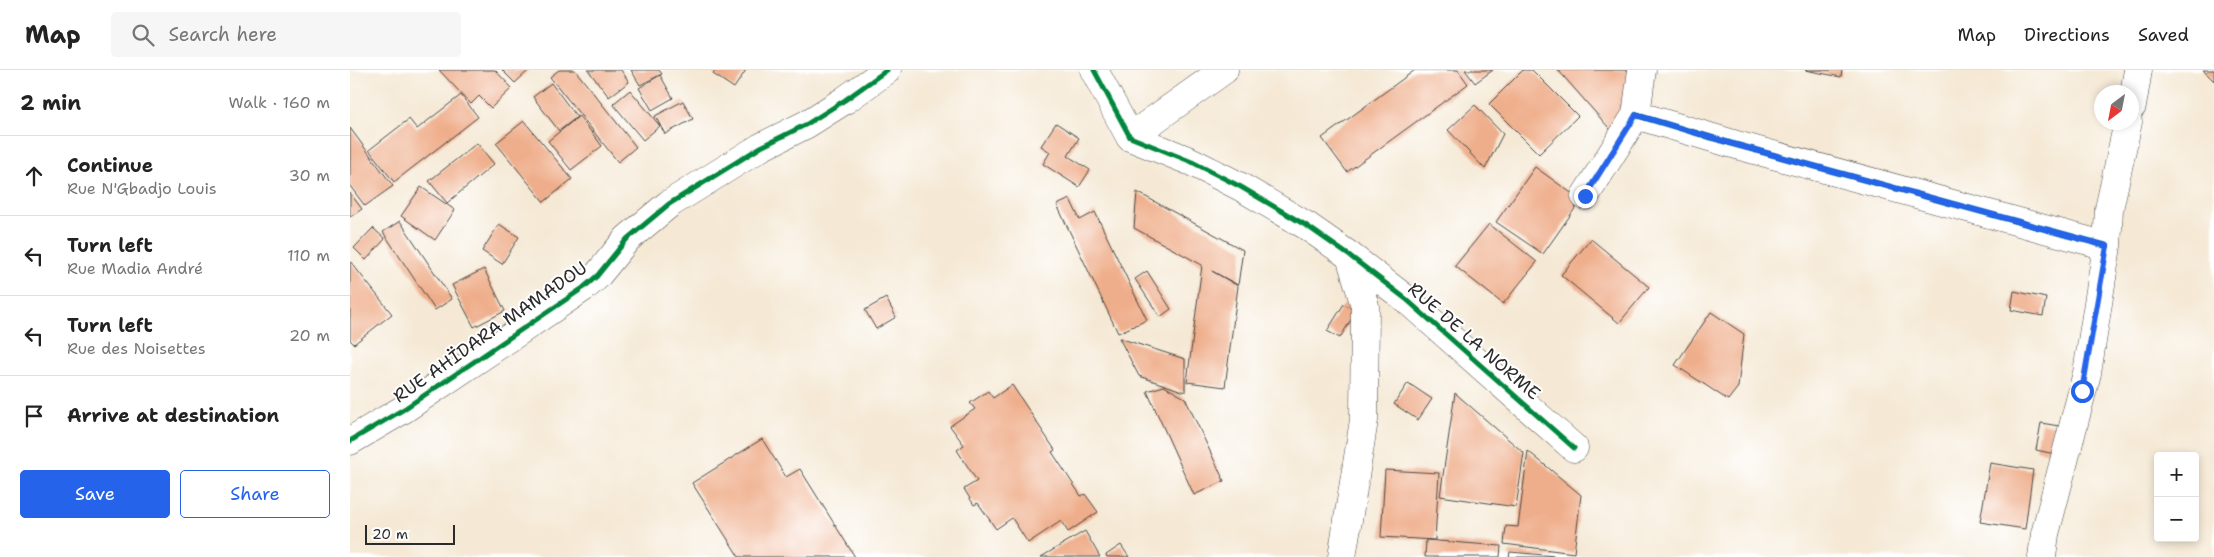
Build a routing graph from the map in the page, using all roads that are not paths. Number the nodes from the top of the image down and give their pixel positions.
1 (887, 70) edge
2 (1094, 70) edge
3 (1224, 70) edge
4 (1642, 70) edge
5 (2138, 70) edge
6 (2136, 85) edge
7 (1636, 115) junction
8 (2126, 130) edge
9 (1130, 136) junction
10 (1585, 196) dead end
11 (2107, 246) junction
12 (1350, 256) junction
13 (350, 441) edge
14 (1574, 448) dead end
15 (1342, 557) edge
16 (2042, 557) edge

1 - 13 street, RUE AHÏDARA MAMADOU
2 - 9 street
3 - 9 street
4 - 7 street
5 - 6 street
7 - 10 street
7 - 11 street
8 - 11 street
9 - 12 street, RUE DE LA NORME
11 - 16 street
12 - 14 street, RUE DE LA NORME
12 - 15 street

